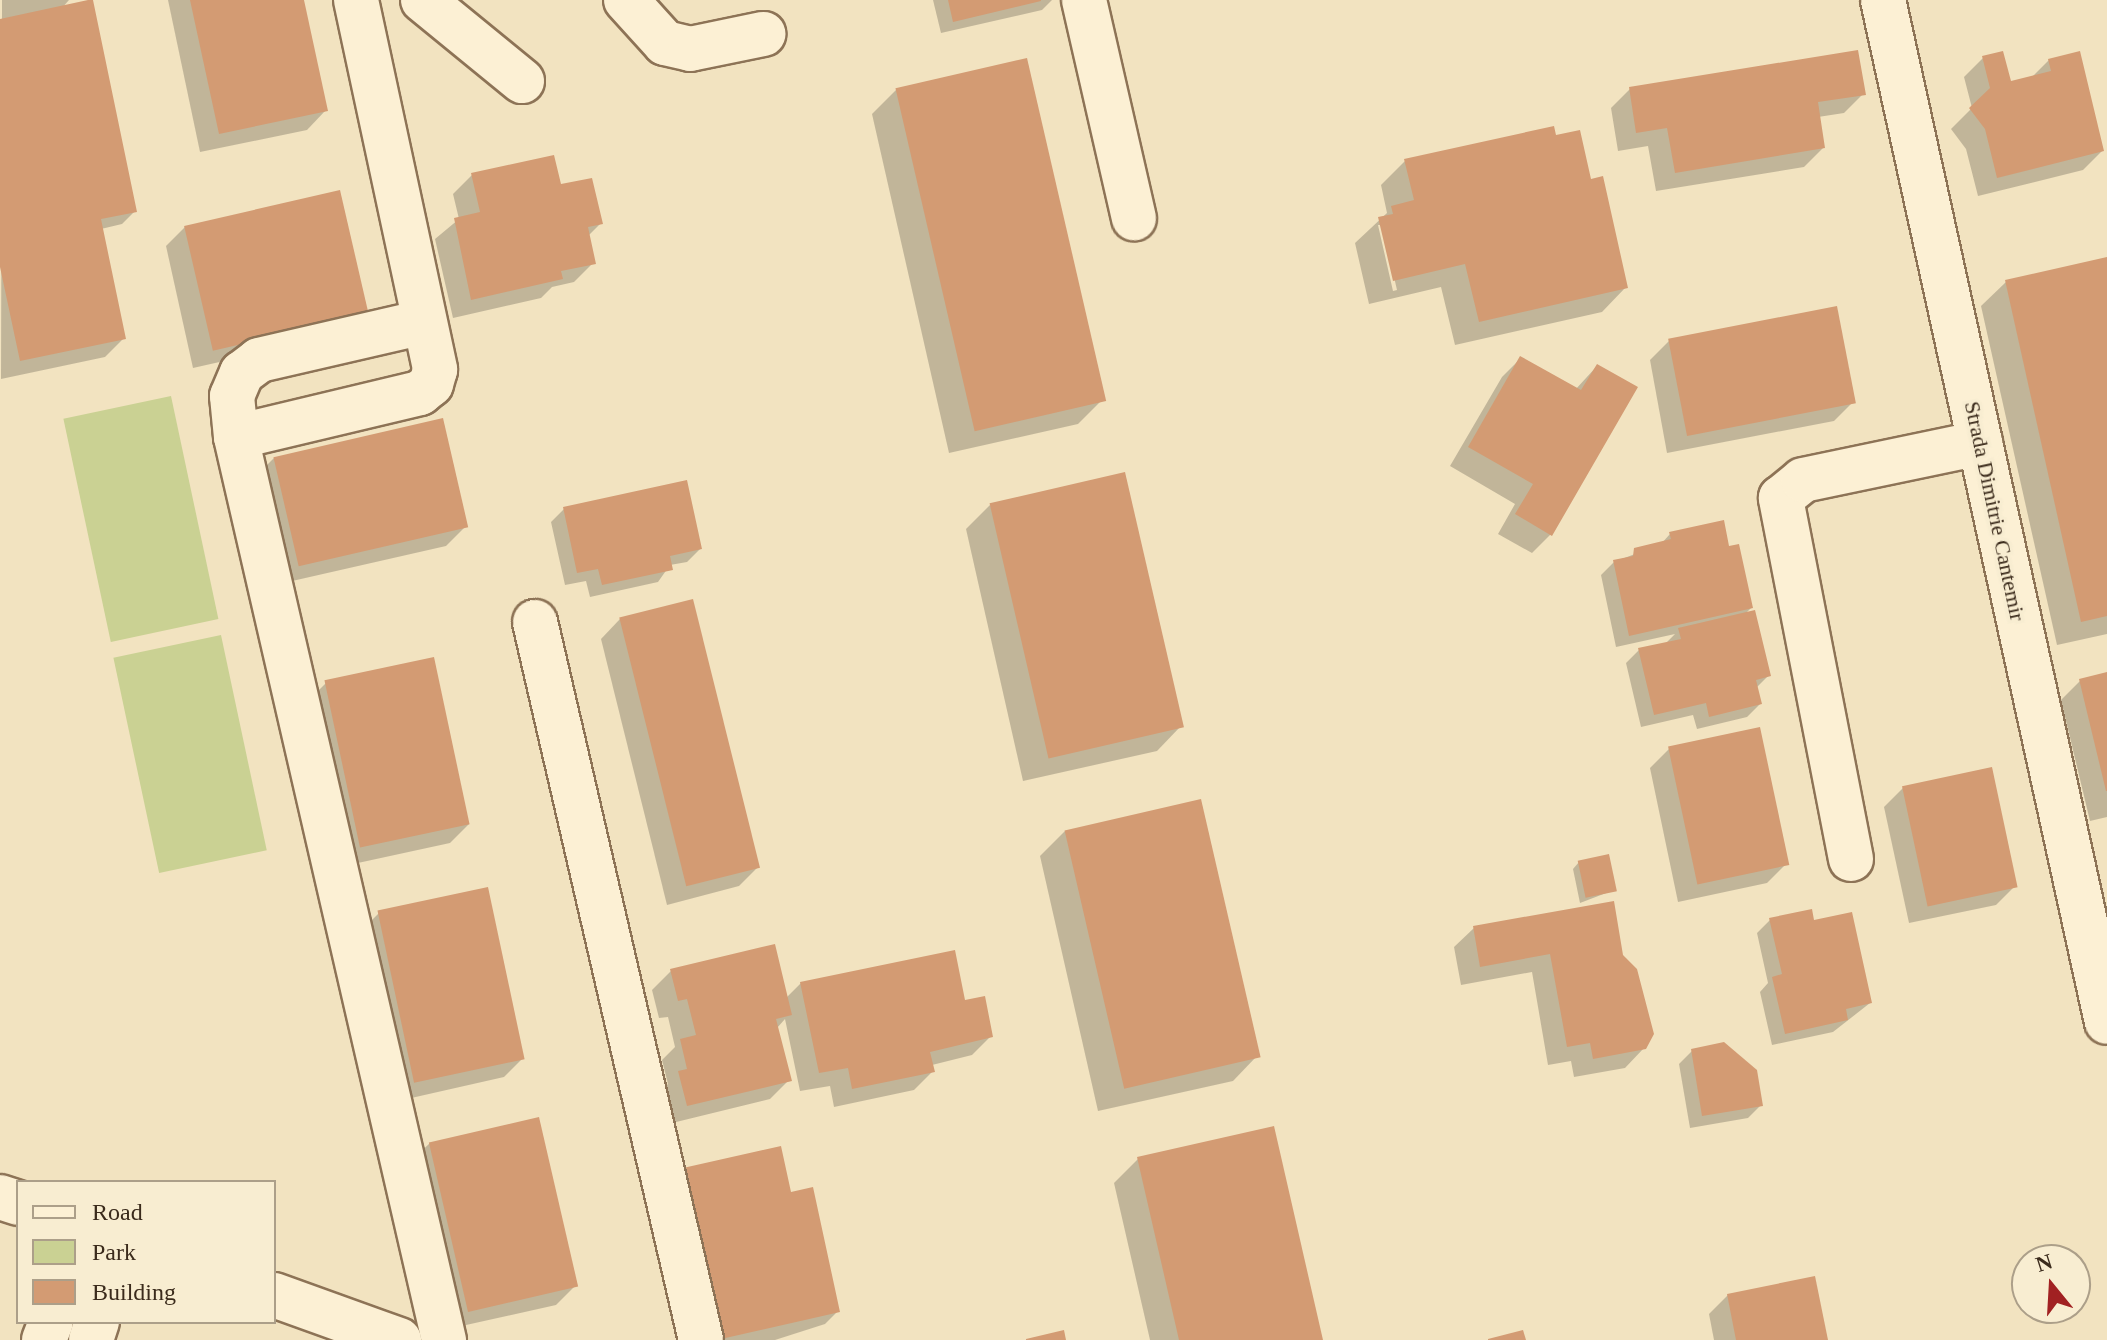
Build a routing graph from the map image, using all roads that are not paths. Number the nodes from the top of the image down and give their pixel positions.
1 (356, 0) edge
2 (423, 0) edge
3 (626, 0) edge
4 (1084, 0) edge
5 (1883, 0) edge
6 (763, 34) dead end
7 (522, 81) dead end
8 (1134, 218) dead end
9 (424, 322) junction
10 (236, 437) junction
11 (1980, 443) junction
12 (535, 622) dead end
13 (1851, 859) dead end
14 (2107, 1022) edge
15 (276, 1296) edge
16 (399, 1340) edge
17 (444, 1340) edge
18 (701, 1340) edge

1 - 9 street
2 - 7 street
3 - 6 street
4 - 8 street
5 - 11 street, Strada Dimitrie Cantemir
9 - 10 street
9 - 10 street
10 - 17 street
11 - 13 street
11 - 14 street, Strada Dimitrie Cantemir
12 - 18 street
15 - 16 street

